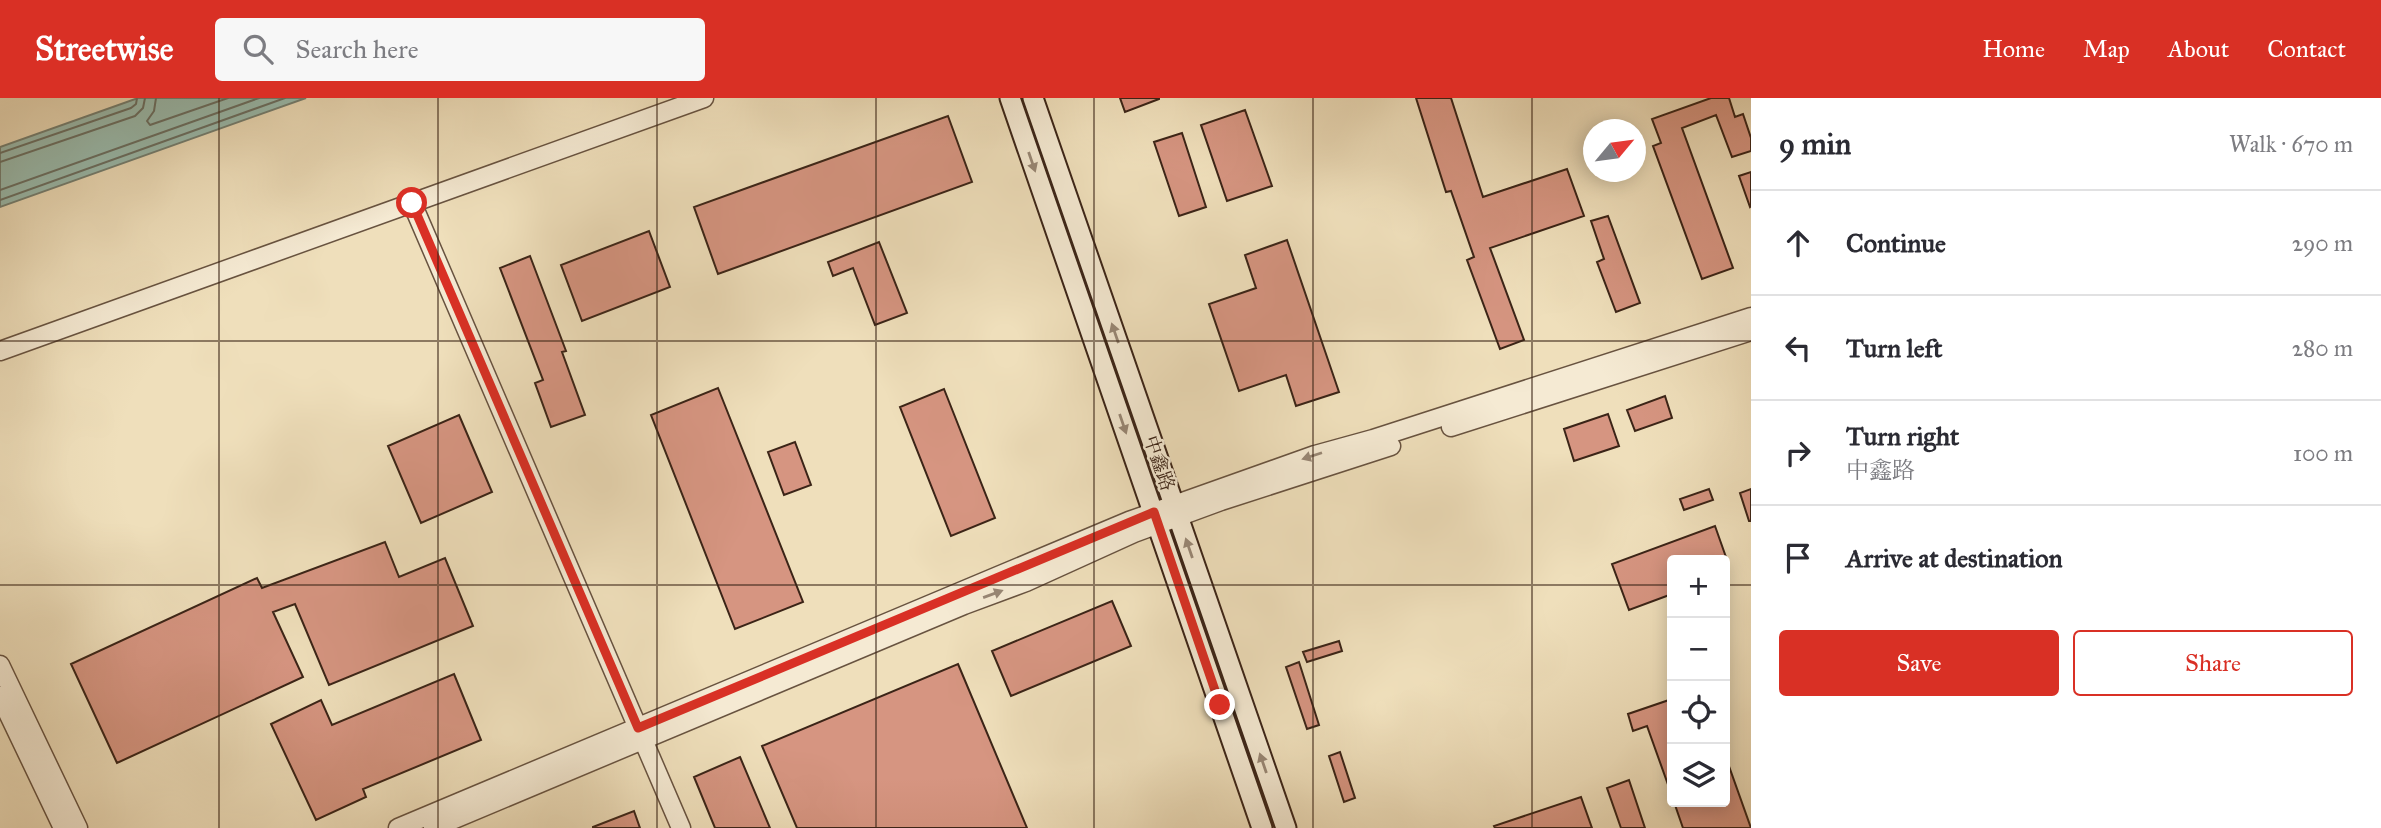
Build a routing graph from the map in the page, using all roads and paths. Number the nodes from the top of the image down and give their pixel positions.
1 (704, 98) edge
2 (1010, 98) edge
3 (1033, 98) edge
4 (412, 203) junction
5 (1751, 317) edge
6 (1751, 331) edge
7 (0, 351) edge
8 (1176, 511) junction
9 (1156, 518) junction
10 (0, 665) edge
11 (0, 696) edge
12 (640, 734) junction
13 (62, 828) edge
14 (78, 828) edge
15 (398, 828) edge
16 (433, 828) edge
17 (681, 828) edge
18 (1262, 828) edge
19 (1286, 828) edge

1 - 4 street
2 -> 9 main road, 中鑫路
8 -> 3 main road, 中鑫路
4 - 7 street
4 - 12 street
5 -> 8 street
6 - 8 street
8 - 9 street
19 -> 8 main road, 中鑫路
9 - 12 street
9 - 18 main road, 中鑫路
10 - 14 street
11 - 13 street
12 - 15 street
12 - 16 street
12 - 17 street

